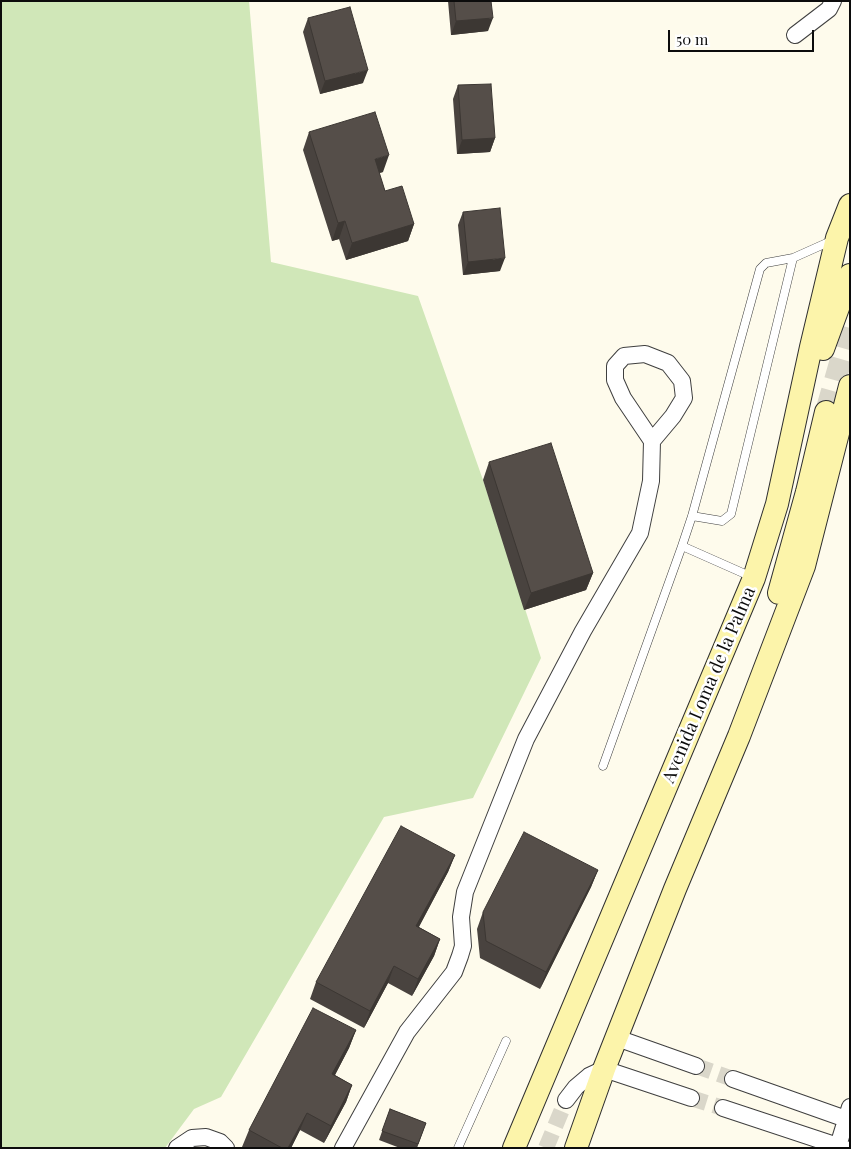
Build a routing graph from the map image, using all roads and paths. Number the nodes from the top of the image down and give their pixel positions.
1 (833, 1) edge
2 (795, 35) dead end
3 (850, 205) edge
4 (837, 238) junction
5 (793, 258) junction
6 (850, 275) edge
7 (850, 386) edge
8 (801, 392) junction
9 (826, 412) tunnel mouth
10 (652, 442) junction
11 (692, 516) junction
12 (682, 546) junction
13 (754, 578) junction
14 (739, 736) junction
15 (603, 766) dead end
16 (617, 1038) junction
17 (506, 1041) dead end
18 (696, 1066) tunnel mouth
19 (604, 1069) junction
20 (733, 1080) tunnel mouth
21 (691, 1098) tunnel mouth
22 (566, 1100) tunnel mouth
23 (723, 1108) tunnel mouth
24 (848, 1113) edge
25 (841, 1147) edge
26 (177, 1148) edge
27 (226, 1148) edge
28 (343, 1148) edge
29 (458, 1148) edge
30 (514, 1148) edge
31 (576, 1148) edge

1 - 2 street
3 - 4 main road, Avenida Loma de la Palma
4 - 5 lane
4 - 8 main road, Avenida Loma de la Palma
5 - 11 lane
5 - 11 lane
6 - 8 main road
7 - 14 main road
8 - 13 main road, Avenida Loma de la Palma
9 - 14 main road
10 - 10 street
10 - 28 street
11 - 12 lane
12 - 13 lane
12 - 15 lane
13 - 30 main road, Avenida Loma de la Palma
14 - 16 main road
16 - 18 street
16 - 19 main road
17 - 29 lane
19 - 21 street
19 - 22 street
19 - 31 main road
20 - 24 street
23 - 25 street
24 - 25 street
26 - 27 street

